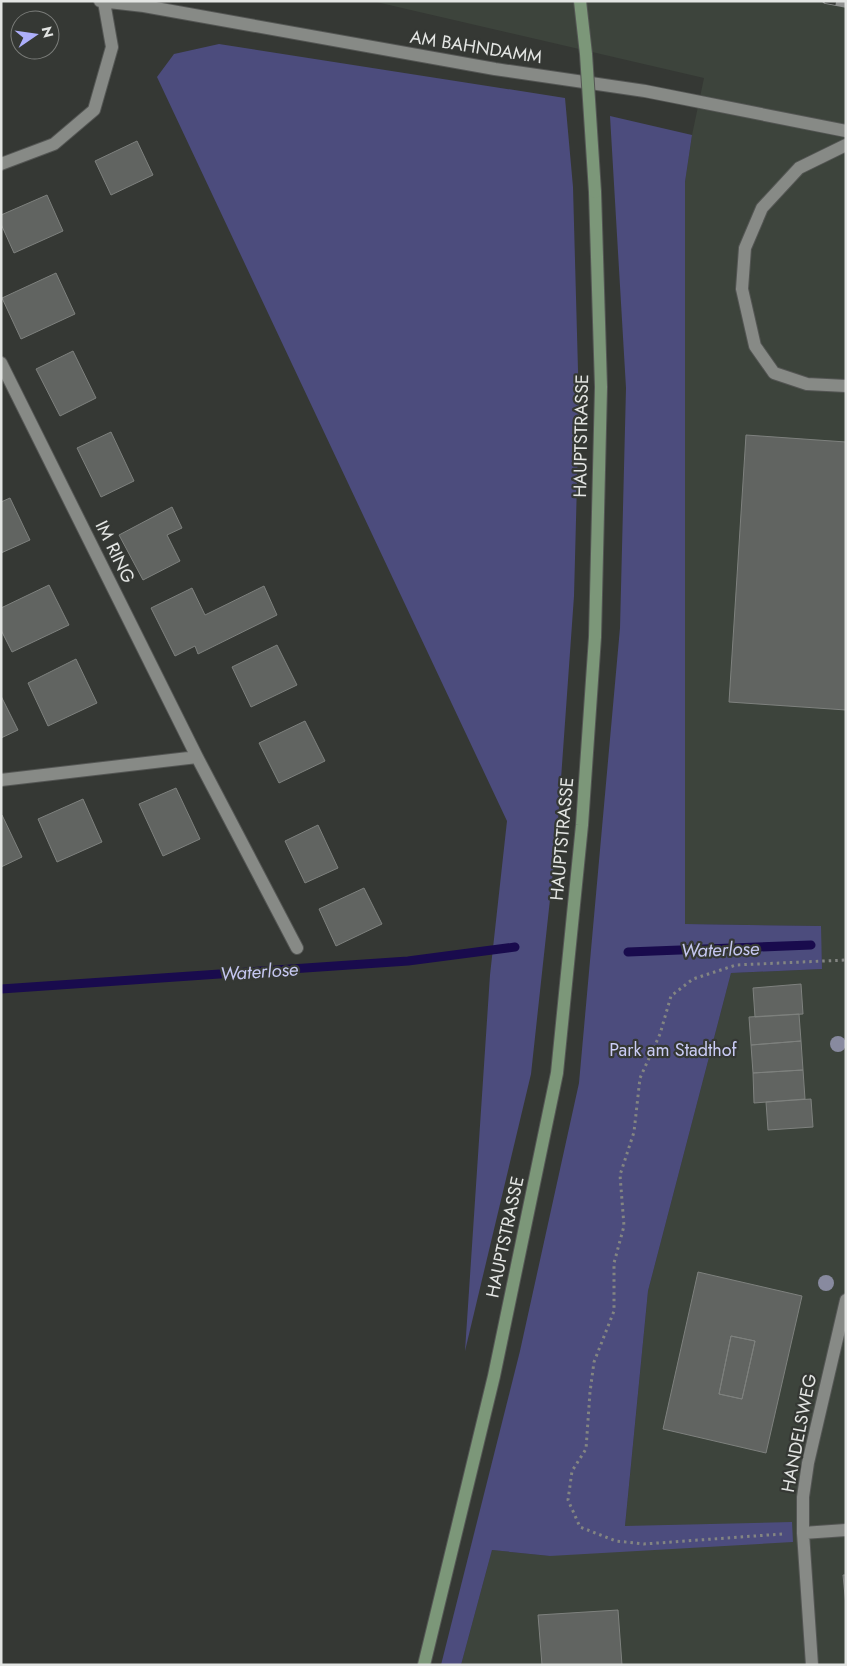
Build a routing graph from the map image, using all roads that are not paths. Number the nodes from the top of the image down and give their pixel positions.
1 (100, 1) edge
2 (580, 1) edge
3 (104, 2) edge
4 (846, 131) edge
5 (846, 146) edge
6 (1, 164) edge
7 (1, 363) edge
8 (846, 386) edge
9 (197, 757) junction
10 (1, 780) edge
11 (297, 948) dead end
12 (846, 1300) edge
13 (846, 1530) edge
14 (803, 1533) junction
15 (424, 1665) edge
16 (812, 1665) edge

1 - 3 street, AM BAHNDAMM
2 - 15 main road, HAUPTSTRASSE, bridge
3 - 4 street, AM BAHNDAMM
3 - 6 street
5 - 8 street
7 - 9 street, IM RING
9 - 10 street
9 - 11 street, IM RING
12 - 14 street, HANDELSWEG
13 - 14 street
14 - 16 street, HANDELSWEG

